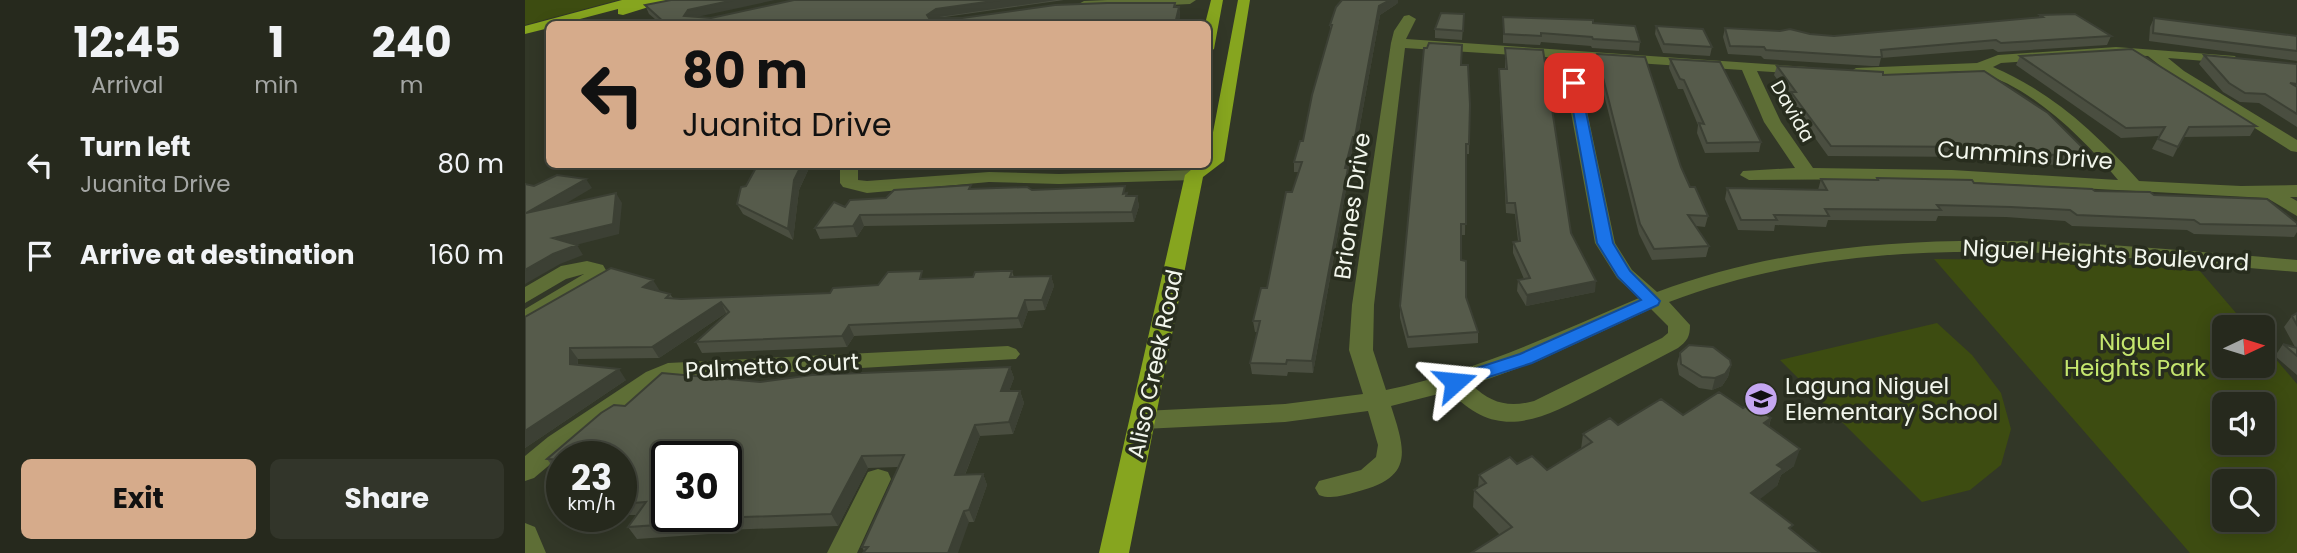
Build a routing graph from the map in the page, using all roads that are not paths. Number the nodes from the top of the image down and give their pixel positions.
1 (637, 0) edge
2 (665, 0) edge
3 (1190, 0) edge
4 (1217, 0) edge
5 (1244, 0) edge
6 (1122, 1) edge
7 (1070, 6) edge
8 (1409, 19) dead end
9 (559, 21) edge
10 (584, 21) edge
11 (546, 24) edge
12 (1211, 29) edge
13 (525, 30) edge
14 (546, 33) edge
15 (525, 39) edge
16 (1398, 43) junction
17 (2152, 52) junction
18 (1569, 56) junction
19 (2244, 61) edge
20 (1748, 67) junction
21 (1979, 68) junction
22 (1816, 71) edge
23 (1844, 72) edge
24 (2297, 147) edge
25 (1211, 162) edge
26 (849, 168) edge
27 (1188, 170) edge
28 (1807, 172) junction
29 (1749, 175) dead end
30 (2133, 186) junction
31 (2297, 191) edge
32 (2271, 192) junction
33 (2297, 210) edge
34 (2297, 266) edge
35 (525, 296) edge
36 (1652, 301) junction
37 (525, 319) edge
38 (1009, 354) dead end
39 (1455, 382) junction
40 (1375, 401) junction
41 (1143, 421) junction
42 (525, 471) edge
43 (878, 479) dead end
44 (1329, 488) dead end
45 (525, 535) edge
46 (531, 553) edge
47 (842, 553) edge
48 (1115, 553) edge

1 - 9 main road
2 - 10 main road
3 - 6 street
4 - 12 main road
5 - 25 main road
6 - 7 street
8 - 16 street, Briones Drive
11 - 13 main road
14 - 15 main road
16 - 18 street
16 - 40 street, Briones Drive
17 - 19 street
17 - 21 street
17 - 24 street
18 - 20 street
18 - 36 street
20 - 22 street
20 - 28 street, Davida
21 - 23 street
21 - 30 street
26 - 27 street
27 - 41 main road, Aliso Creek Road
28 - 29 street, Cummins Drive
28 - 30 street, Cummins Drive
30 - 32 street, Cummins Drive
31 - 32 street, Cummins Drive
32 - 33 street
34 - 36 street, Niguel Heights Boulevard
35 - 37 street
36 - 39 street, Niguel Heights Boulevard
36 - 39 street
38 - 42 street, Palmetto Court
39 - 40 street, Niguel Heights Boulevard
40 - 41 street, Niguel Heights Boulevard
40 - 44 street, Briones Drive
41 - 48 main road, Aliso Creek Road
43 - 47 street
45 - 46 street

